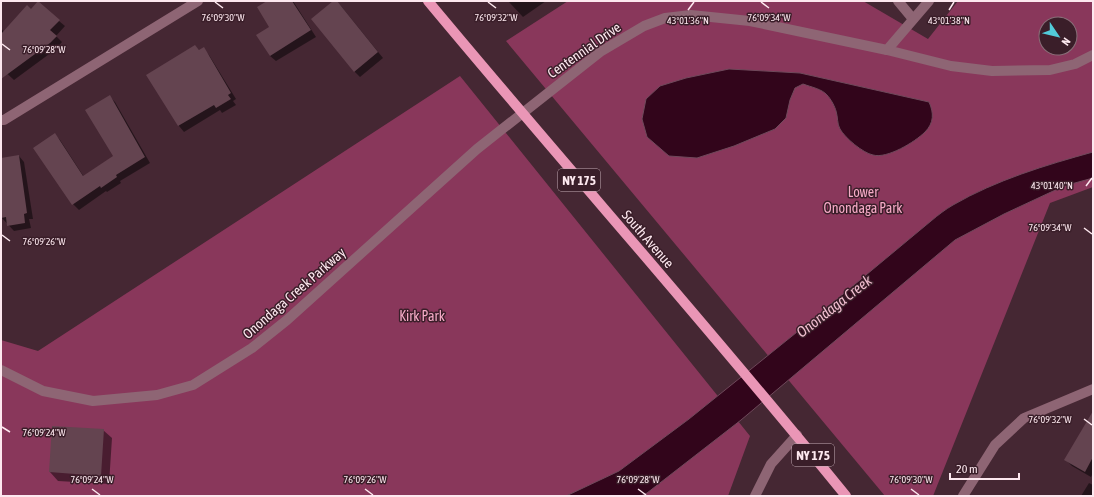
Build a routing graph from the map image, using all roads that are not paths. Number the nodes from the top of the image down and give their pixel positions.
1 (198, 1) edge
2 (428, 1) edge
3 (898, 1) edge
4 (929, 1) edge
5 (913, 19) junction
6 (887, 50) junction
7 (1093, 56) edge
8 (522, 114) junction
9 (1, 120) edge
10 (1, 370) edge
11 (1093, 389) edge
12 (797, 435) junction
13 (755, 496) edge
14 (846, 496) edge
15 (963, 496) edge

1 - 9 street
2 - 8 main road, South Avenue / NY 175
3 - 5 street
4 - 5 street
5 - 6 street
6 - 7 street, Centennial Drive
6 - 8 street, Centennial Drive
8 - 10 street, Onondaga Creek Parkway
8 - 12 main road, South Avenue / NY 175
11 - 15 street
12 - 13 street
12 - 14 main road, South Avenue / NY 175

